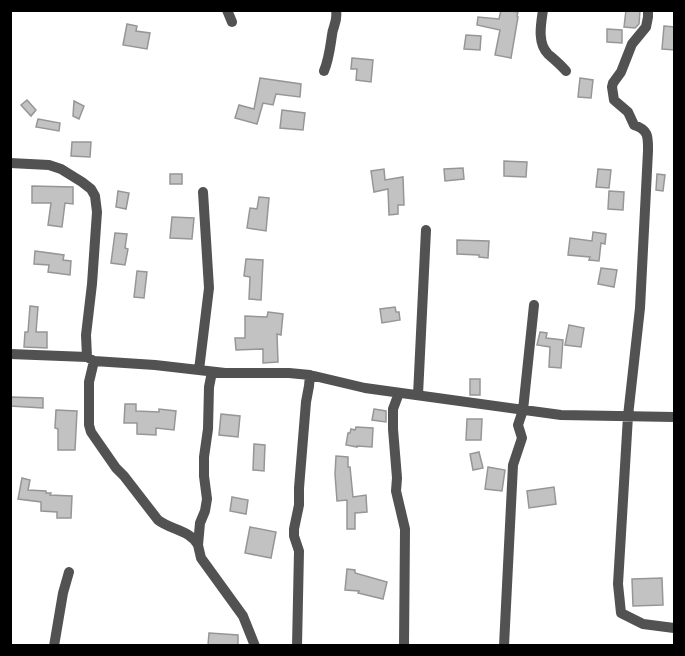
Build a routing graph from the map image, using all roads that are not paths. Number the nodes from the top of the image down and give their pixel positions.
1 (227, 10) edge
2 (336, 10) edge
3 (543, 10) edge
4 (648, 10) edge
5 (232, 22) dead end
6 (324, 71) dead end
7 (566, 71) dead end
8 (10, 163) edge
9 (203, 192) dead end
10 (426, 230) dead end
11 (534, 305) dead end
12 (10, 354) edge
13 (91, 359) junction
14 (198, 370) junction
15 (212, 372) junction
16 (310, 375) junction
17 (399, 393) junction
18 (418, 395) junction
19 (523, 410) junction
20 (628, 416) junction
21 (675, 417) edge
22 (198, 545) junction
23 (69, 572) dead end
24 (675, 628) edge
25 (54, 645) edge
26 (255, 645) edge
27 (297, 645) edge
28 (404, 645) edge
29 (504, 645) edge

1 - 5 street
2 - 6 street
3 - 7 street
4 - 20 street
8 - 13 street
9 - 14 street
10 - 18 street
11 - 19 street
12 - 13 street
13 - 14 street
13 - 22 street
14 - 15 street
15 - 16 street
15 - 22 street
16 - 17 street
16 - 27 street
17 - 18 street
17 - 28 street
18 - 19 street
19 - 20 street
19 - 29 street
20 - 21 street
20 - 24 street
22 - 26 street
23 - 25 street

